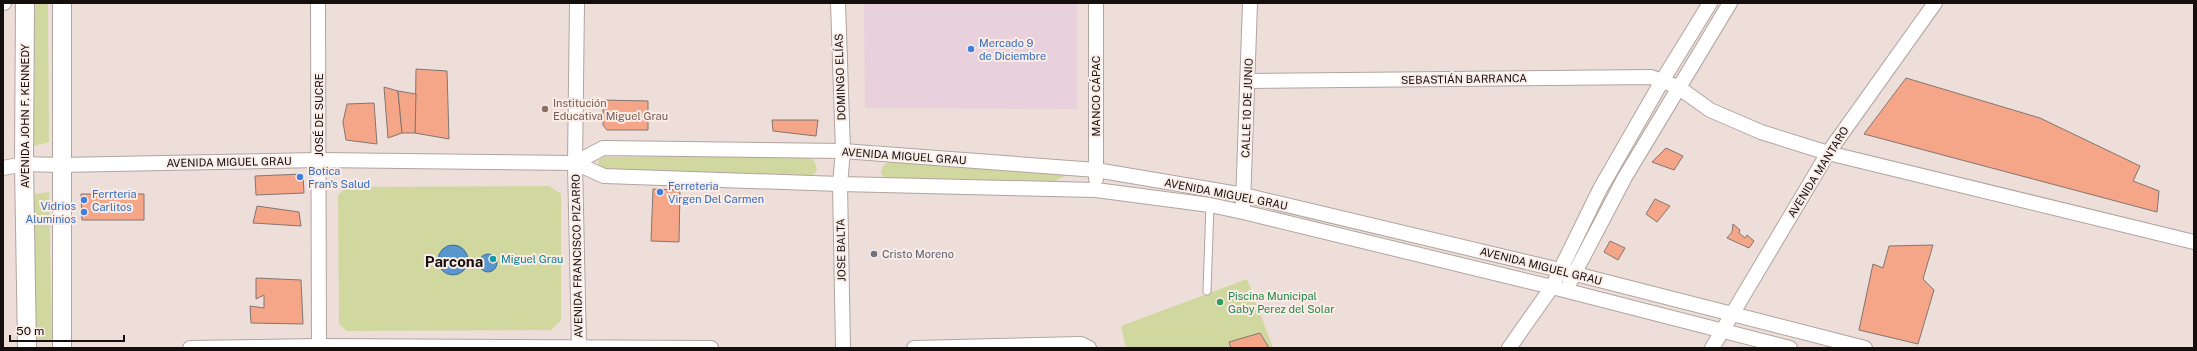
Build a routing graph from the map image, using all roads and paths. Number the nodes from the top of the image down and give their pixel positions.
1 (25, 3) edge
2 (62, 3) edge
3 (318, 3) edge
4 (577, 3) edge
5 (838, 3) edge
6 (1096, 3) edge
7 (1250, 3) edge
8 (1710, 3) edge
9 (1730, 3) edge
10 (1935, 3) edge
11 (1248, 81) junction
12 (1662, 81) junction
13 (1678, 86) junction
14 (843, 151) junction
15 (1828, 153) junction
16 (319, 160) junction
17 (575, 163) junction
18 (24, 164) junction
19 (60, 165) junction
20 (3, 168) edge
21 (1096, 170) junction
22 (840, 184) junction
23 (1096, 190) junction
24 (1244, 195) junction
25 (1210, 205) junction
26 (1243, 212) junction
27 (2194, 242) edge
28 (1560, 270) junction
29 (1575, 274) junction
30 (1558, 289) junction
31 (1207, 291) dead end
32 (1731, 314) junction
33 (1722, 330) junction
34 (319, 347) edge
35 (579, 347) edge
36 (27, 348) edge
37 (62, 348) edge
38 (190, 348) edge
39 (711, 348) edge
40 (843, 348) edge
41 (914, 348) edge
42 (1089, 348) edge
43 (1509, 348) edge
44 (1712, 348) edge
45 (1790, 348) edge
46 (1865, 348) edge

1 - 18 street, AVENIDA JOHN F. KENNEDY
2 - 19 street
3 - 16 street, JOSÉ DE SUCRE
4 - 17 street, AVENIDA FRANCISCO PIZARRO
5 - 14 street, DOMINGO ELÍAS
6 - 21 street, MANCO CÁPAC
7 - 11 street, CALLE 10 DE JUNIO
8 - 12 street
9 - 13 street
10 - 15 street, AVENIDA MANTARO
11 - 12 street, SEBASTIÁN BARRANCA
11 - 24 street, CALLE 10 DE JUNIO
12 - 13 street, SEBASTIÁN BARRANCA
12 - 28 street
13 - 15 street, SEBASTIÁN BARRANCA
13 - 29 street
14 - 17 street, AVENIDA MIGUEL GRAU
14 - 21 street, AVENIDA MIGUEL GRAU
14 - 22 street, JOSE BALTA
15 - 27 street, SEBASTIÁN BARRANCA
15 - 32 street, AVENIDA MANTARO
16 - 17 street, AVENIDA MIGUEL GRAU
16 - 19 street, AVENIDA MIGUEL GRAU
16 - 34 street, JOSÉ DE SUCRE
17 - 22 street, AVENIDA MIGUEL GRAU
17 - 35 street, AVENIDA FRANCISCO PIZARRO
18 - 19 street, AVENIDA MIGUEL GRAU
18 - 20 street, AVENIDA MIGUEL GRAU
18 - 36 street, AVENIDA JOHN F. KENNEDY
19 - 37 street
21 - 23 street, MANCO CÁPAC
21 - 24 street, AVENIDA MIGUEL GRAU
22 - 23 street, AVENIDA MIGUEL GRAU
22 - 40 street, JOSE BALTA
23 - 25 street, AVENIDA MIGUEL GRAU
24 - 26 street, CALLE 10 DE JUNIO
24 - 28 street, AVENIDA MIGUEL GRAU
25 - 26 street, AVENIDA MIGUEL GRAU
25 - 31 lane
26 - 30 street, AVENIDA MIGUEL GRAU
28 - 29 street, AVENIDA MIGUEL GRAU
28 - 30 street
29 - 30 street
29 - 32 street, AVENIDA MIGUEL GRAU
30 - 33 street, AVENIDA MIGUEL GRAU
30 - 43 street
32 - 33 street, AVENIDA MANTARO
32 - 46 street, AVENIDA MIGUEL GRAU
33 - 44 street, AVENIDA MANTARO
33 - 45 street, AVENIDA MIGUEL GRAU
34 - 35 street
34 - 38 street
35 - 39 street
41 - 42 street

